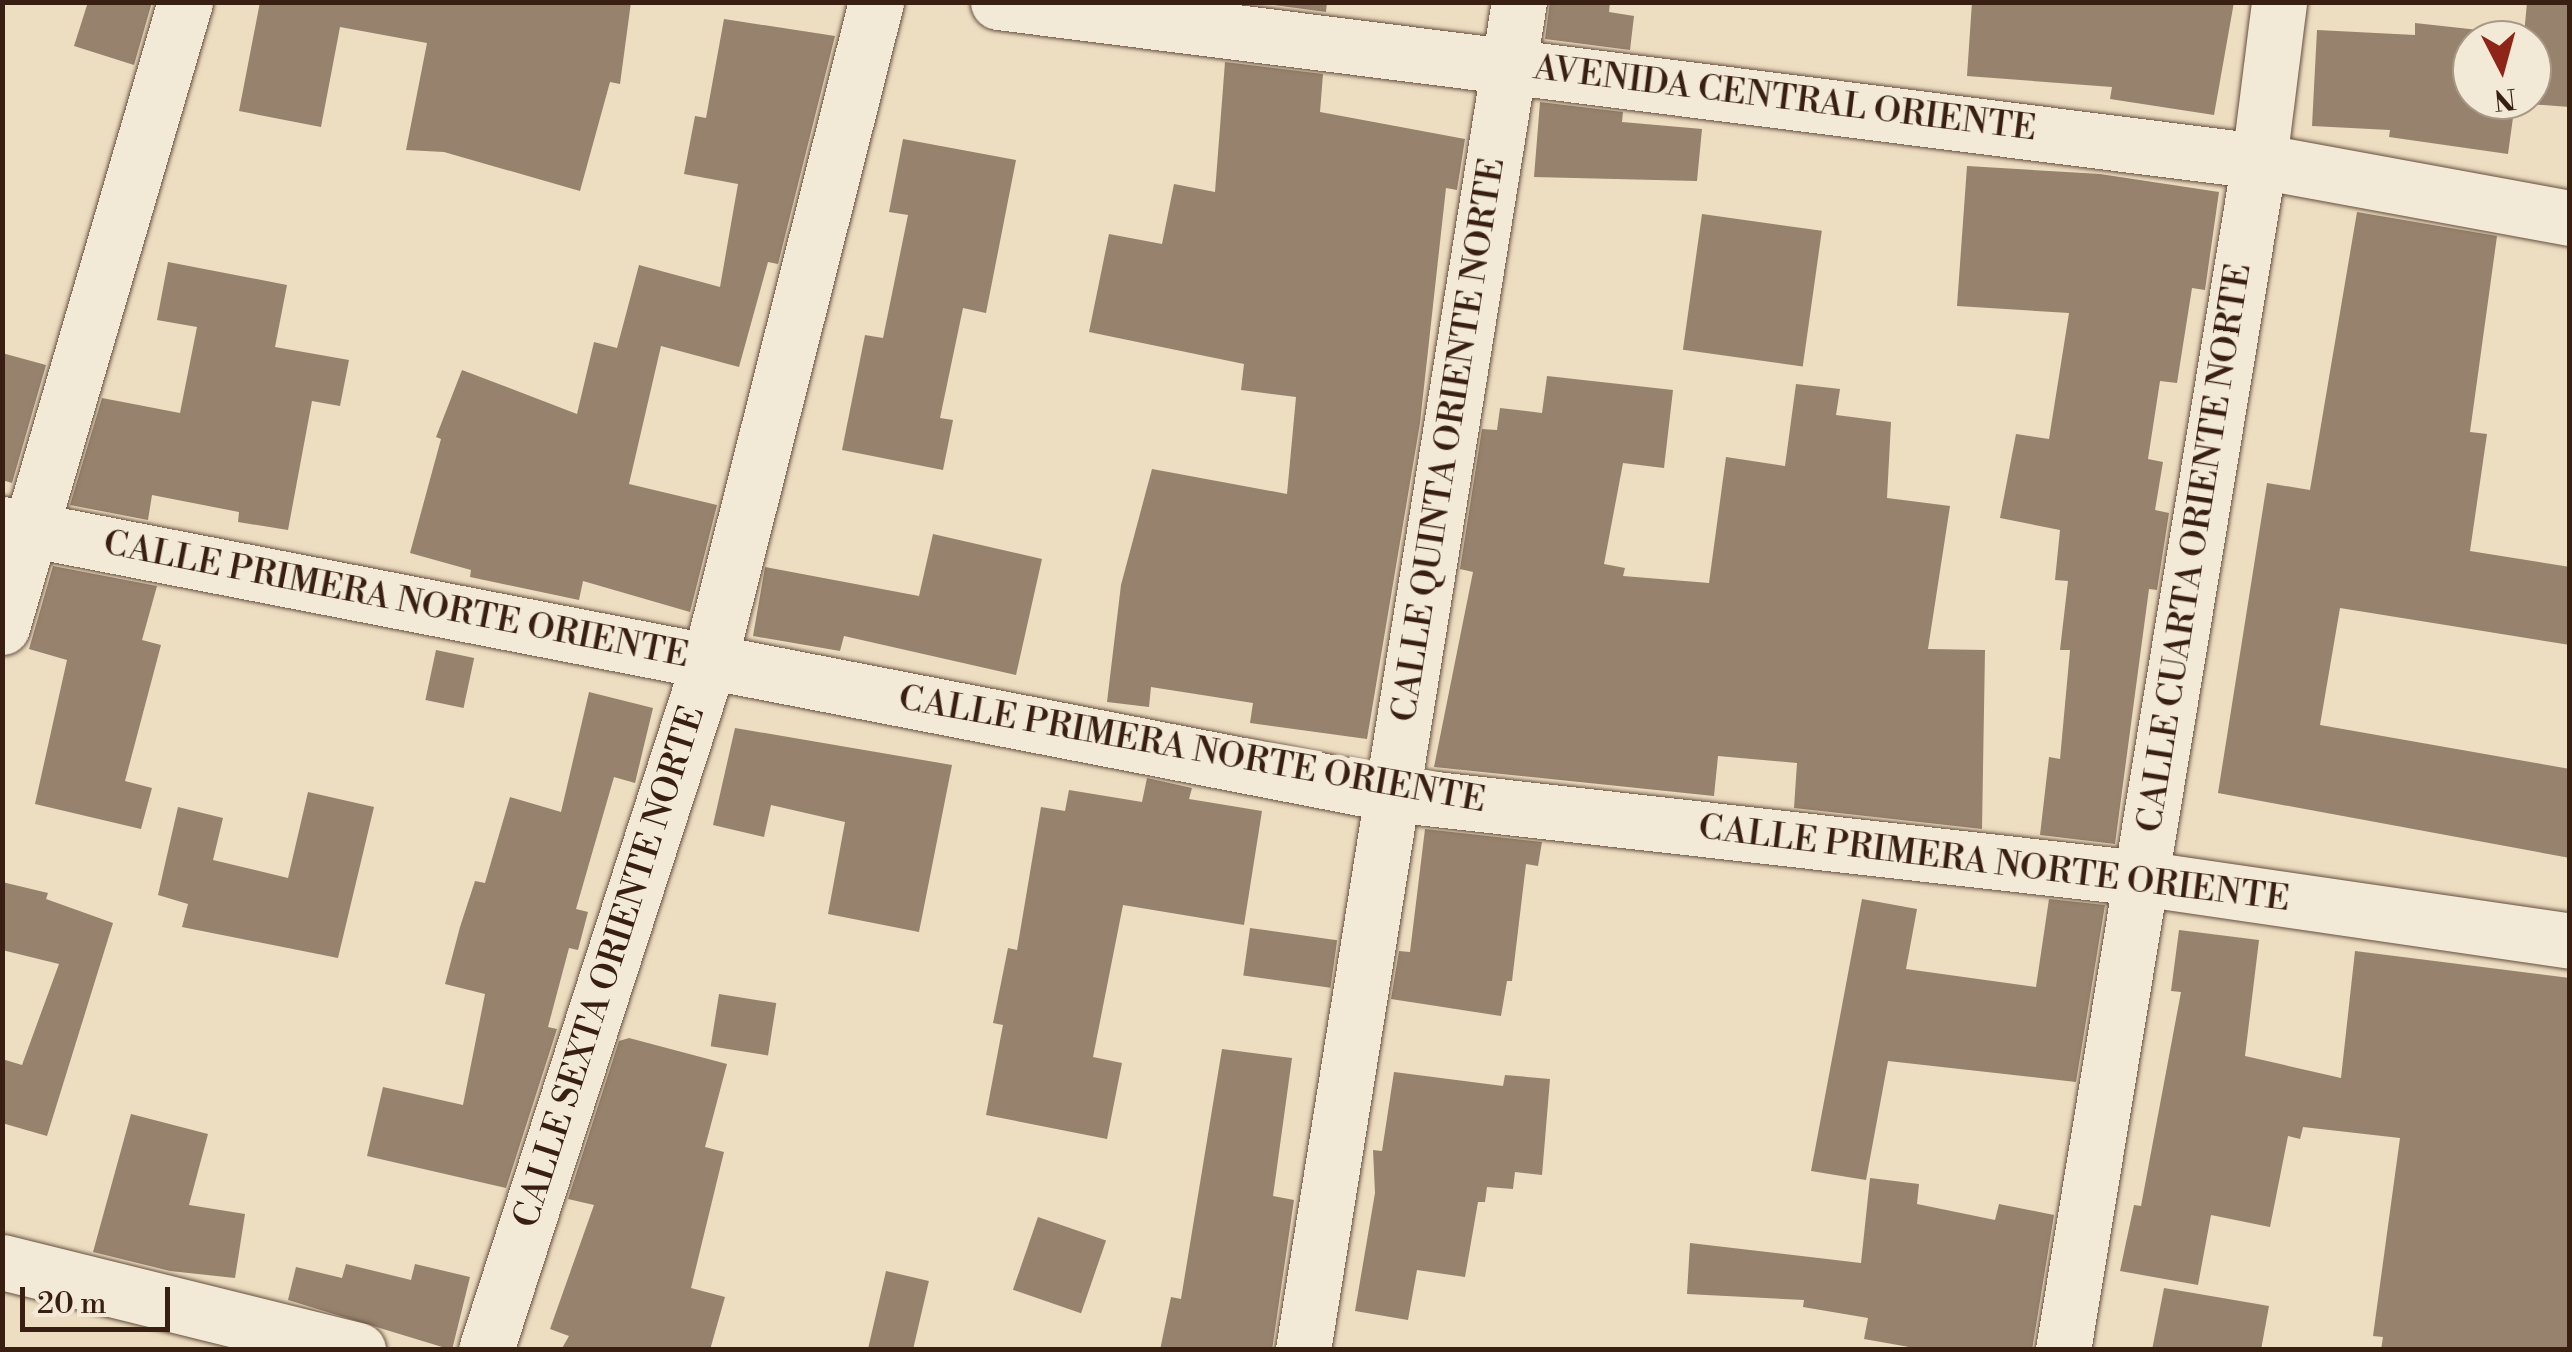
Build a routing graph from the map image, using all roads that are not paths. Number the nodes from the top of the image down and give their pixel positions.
1 (184, 2) edge
2 (876, 2) edge
3 (998, 2) edge
4 (1519, 2) edge
5 (2279, 2) edge
6 (1510, 63) junction
7 (2259, 162) junction
8 (2570, 218) edge
9 (16, 527) edge
10 (2, 627) edge
11 (710, 659) junction
12 (1392, 794) junction
13 (2140, 878) junction
14 (2570, 941) edge
15 (2, 1262) edge
16 (358, 1350) edge
17 (486, 1350) edge
18 (1302, 1350) edge
19 (2063, 1350) edge

1 - 9 street
2 - 11 street, CALLE SEXTA ORIENTE NORTE
3 - 6 street, AVENIDA CENTRAL ORIENTE
4 - 6 street, CALLE QUINTA ORIENTE NORTE
5 - 7 street, CALLE CUARTA ORIENTE NORTE
6 - 7 street, AVENIDA CENTRAL ORIENTE
6 - 12 street, CALLE QUINTA ORIENTE NORTE
7 - 8 street, AVENIDA CENTRAL ORIENTE
7 - 13 street, CALLE CUARTA ORIENTE NORTE
9 - 10 street
9 - 11 street, CALLE PRIMERA NORTE ORIENTE
11 - 12 street, CALLE PRIMERA NORTE ORIENTE
11 - 17 street, CALLE SEXTA ORIENTE NORTE
12 - 13 street, CALLE PRIMERA NORTE ORIENTE
12 - 18 street, CALLE QUINTA ORIENTE NORTE
13 - 14 street, CALLE PRIMERA NORTE ORIENTE
13 - 19 street, CALLE CUARTA ORIENTE NORTE
15 - 16 street

